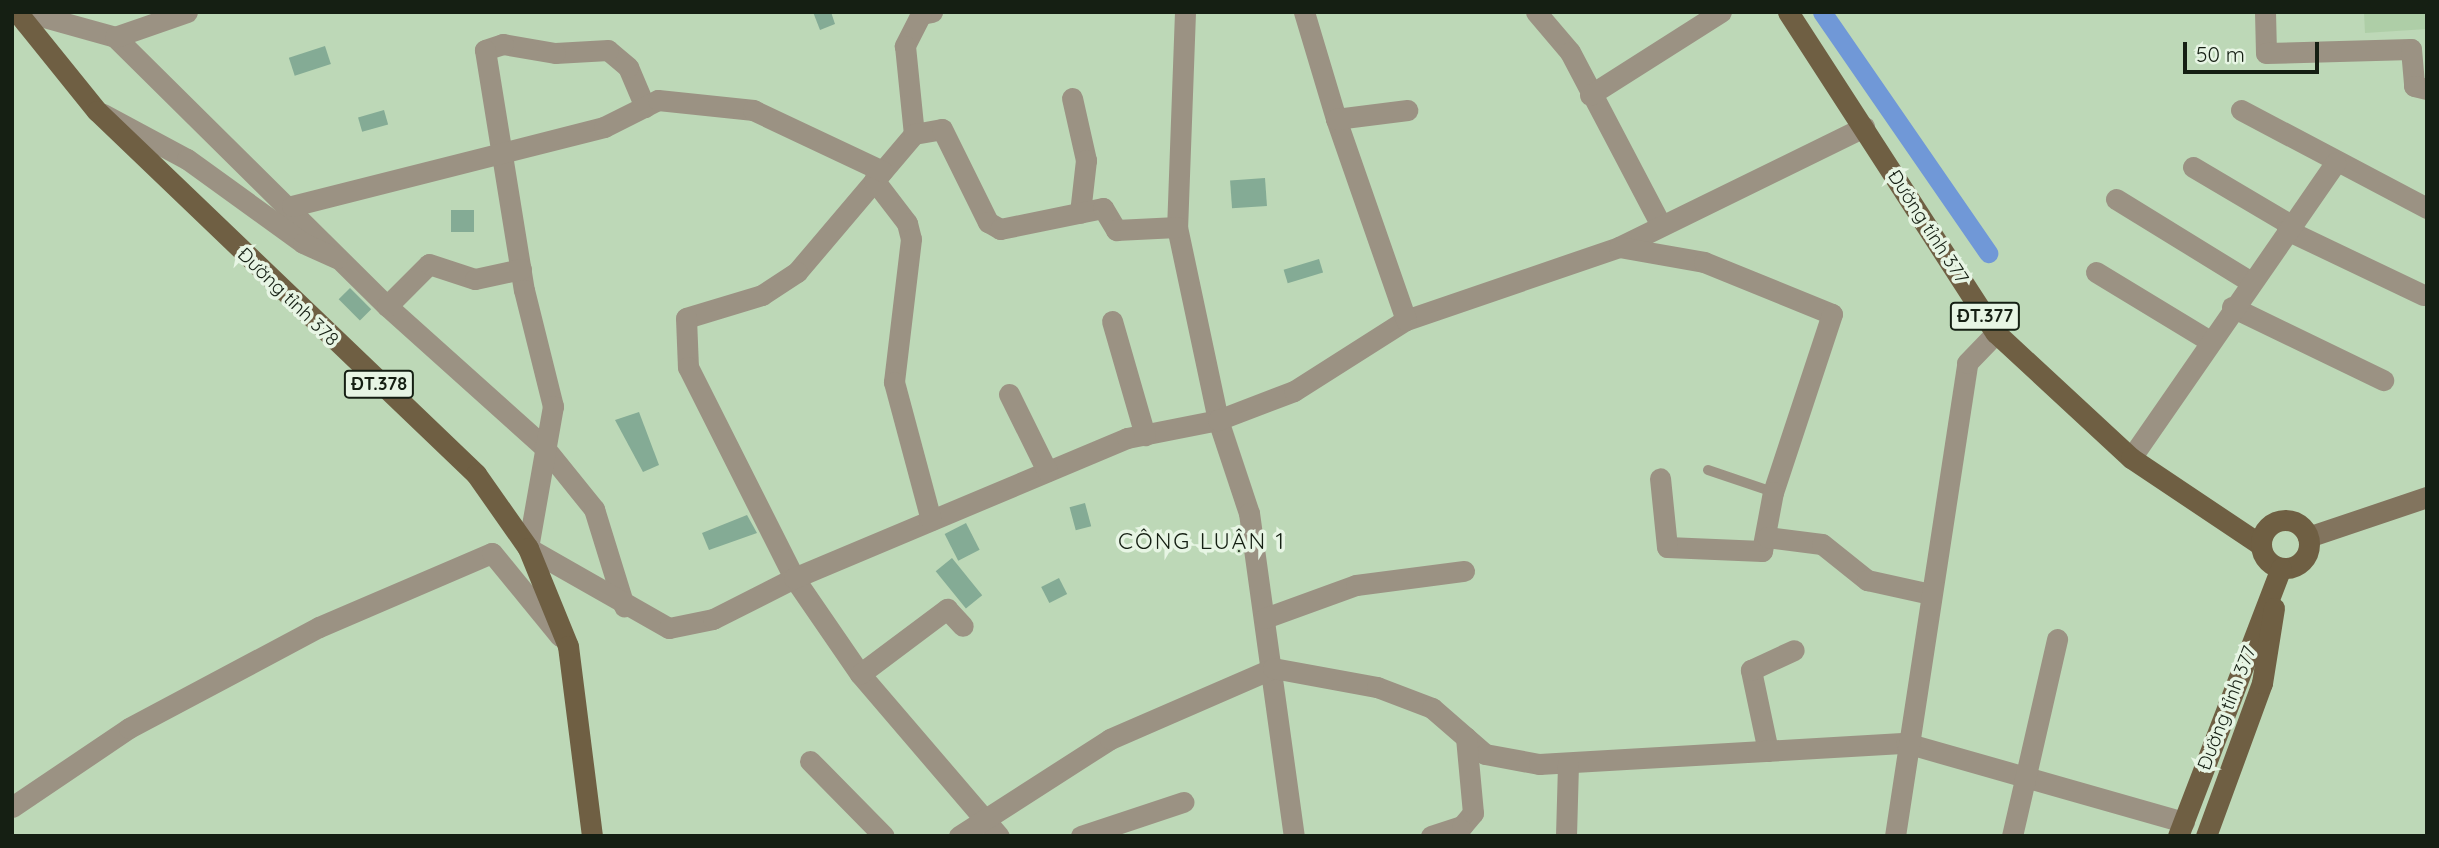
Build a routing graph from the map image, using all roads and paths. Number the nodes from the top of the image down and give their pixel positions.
1 (187, 12) edge
2 (932, 12) edge
3 (1185, 12) edge
4 (1304, 12) edge
5 (1536, 12) edge
6 (1721, 12) edge
7 (1788, 12) edge
8 (2266, 12) edge
9 (21, 17) edge
10 (115, 37) junction
11 (2427, 89) edge
12 (1590, 95) junction
13 (1072, 98) dead end
14 (645, 107) junction
15 (1408, 110) dead end
16 (2241, 110) dead end
17 (97, 111) junction
18 (1336, 119) junction
19 (1864, 127) junction
20 (914, 134) junction
21 (503, 150) junction
22 (2335, 163) junction
23 (2193, 167) dead end
24 (878, 176) junction
25 (2116, 199) dead end
26 (292, 206) junction
27 (2427, 208) edge
28 (1080, 213) junction
29 (1661, 225) junction
30 (1177, 227) junction
31 (2289, 228) junction
32 (1619, 247) junction
33 (345, 262) junction
34 (521, 269) junction
35 (2096, 272) dead end
36 (2251, 282) junction
37 (2423, 295) dead end
38 (387, 306) junction
39 (2232, 307) junction
40 (1406, 320) junction
41 (1112, 321) dead end
42 (1996, 333) junction
43 (2210, 341) junction
44 (2383, 380) dead end
45 (1009, 394) dead end
46 (1218, 420) junction
47 (1145, 435) junction
48 (544, 447) junction
49 (2131, 458) junction
50 (1709, 470) dead end
51 (1046, 471) junction
52 (1660, 478) dead end
53 (1773, 492) junction
54 (2427, 497) edge
55 (931, 520) junction
56 (1767, 537) junction
57 (2308, 537) junction
58 (2261, 545) junction
59 (528, 548) junction
60 (2281, 568) junction
61 (1464, 571) dead end
62 (793, 578) junction
63 (1930, 594) junction
64 (624, 606) junction
65 (1265, 618) junction
66 (963, 626) dead end
67 (2057, 639) dead end
68 (568, 646) junction
69 (1794, 650) dead end
70 (1273, 667) junction
71 (860, 674) junction
72 (1466, 737) junction
73 (1906, 743) junction
74 (1768, 751) junction
75 (810, 761) dead end
76 (1569, 762) junction
77 (2028, 778) junction
78 (1183, 802) dead end
79 (12, 807) edge
80 (982, 818) junction
81 (2181, 829) edge
82 (592, 836) edge
83 (884, 836) edge
84 (958, 836) edge
85 (999, 836) edge
86 (1081, 836) edge
87 (1294, 836) edge
88 (1432, 836) edge
89 (1566, 836) edge
90 (1895, 836) edge
91 (2012, 836) edge
92 (2206, 836) edge

1 - 10 street
2 - 20 street
3 - 30 street
4 - 18 street
5 - 12 street
6 - 12 street
7 - 19 main road, Đường tỉnh 377 / ĐT.377
8 - 11 street
9 - 10 street
9 - 17 main road, Đường tỉnh 378 / ĐT.378
10 - 26 street
12 - 29 street
13 - 28 street
14 - 21 street
14 - 21 street
14 - 24 street
15 - 18 street
16 - 22 street
17 - 33 street
17 - 59 main road, Đường tỉnh 378 / ĐT.378
18 - 40 street
19 - 29 street
19 - 42 main road, Đường tỉnh 377 / ĐT.377
20 - 24 street
20 - 28 street
21 - 26 street
21 - 34 street
22 - 27 street
22 - 31 street
23 - 31 street
24 - 55 street
24 - 62 street
25 - 36 street
26 - 33 street
28 - 30 street
29 - 32 street
30 - 46 street
31 - 36 street
31 - 37 street
32 - 40 street
32 - 53 street
33 - 38 street
34 - 38 street
34 - 48 street
35 - 43 street
36 - 39 street
38 - 48 street
39 - 43 street
39 - 44 street
40 - 46 street
41 - 47 street
42 - 49 main road, Đường tỉnh 377 / ĐT.377
42 - 63 street
43 - 49 street
45 - 51 street
46 - 47 street
46 - 65 street
47 - 51 street
48 - 59 street
48 - 64 street
49 - 58 main road, Đường tỉnh 377 / ĐT.377
50 - 53 lane
51 - 55 street
52 - 56 street
53 - 56 street
54 - 57 main road
55 - 62 street
56 - 63 street
57 - 58 main road
57 - 60 main road
58 - 60 main road
59 - 64 street
59 - 68 main road, Đường tỉnh 378 / ĐT.378
60 - 81 main road, Đường tỉnh 377
60 - 92 main road, Đường tỉnh 377
61 - 65 street
62 - 64 street
62 - 71 street
63 - 73 street
65 - 70 street
66 - 71 street
67 - 77 street
68 - 79 street
68 - 82 main road, Đường tỉnh 378 / ĐT.378
69 - 74 street
70 - 72 street
70 - 80 street
70 - 87 street
71 - 80 street
72 - 76 street
72 - 88 street
73 - 74 street
73 - 77 street
73 - 90 street
74 - 76 street
75 - 83 street
76 - 89 street
77 - 81 street
77 - 91 street
78 - 86 street
80 - 84 street
80 - 85 street

